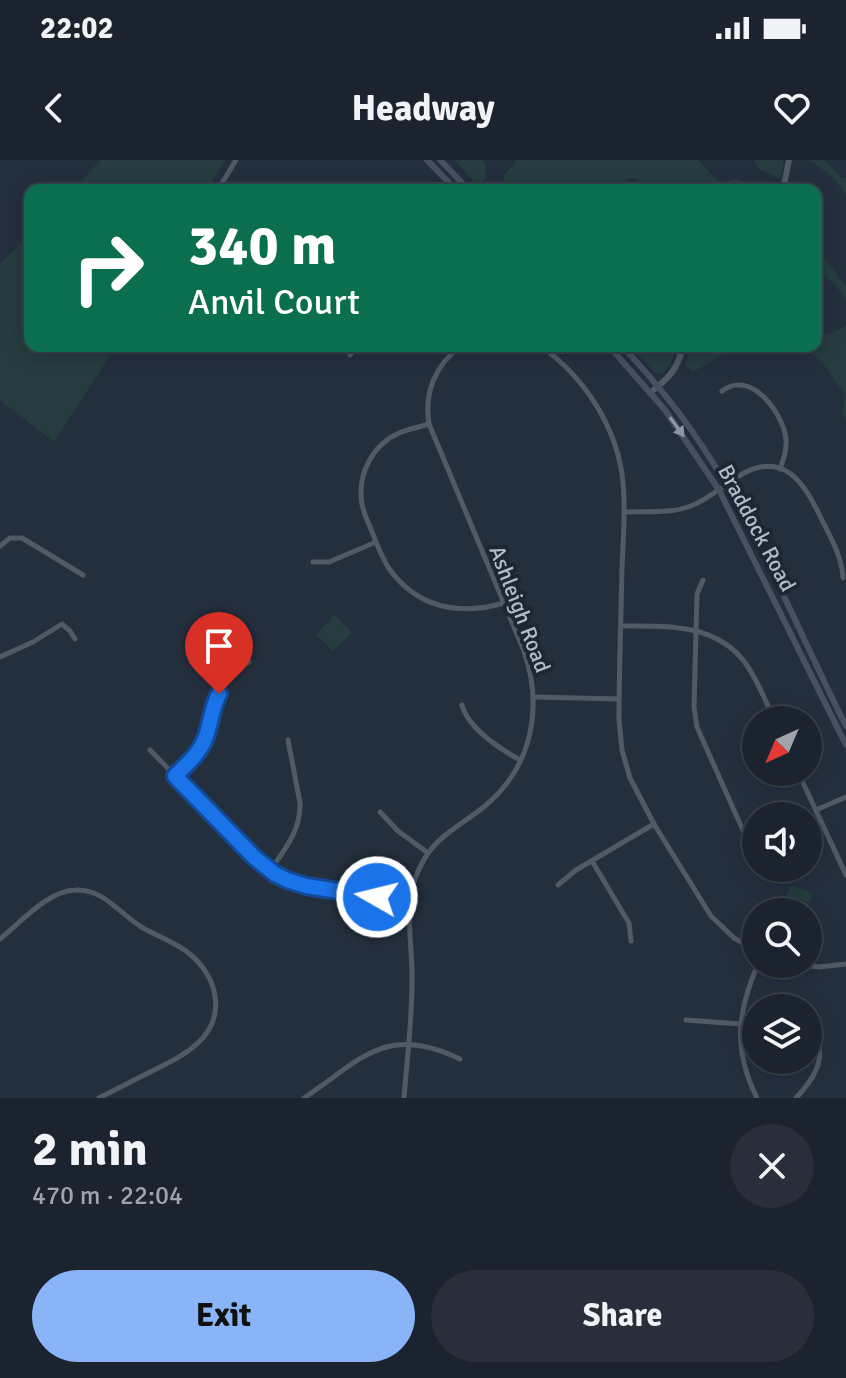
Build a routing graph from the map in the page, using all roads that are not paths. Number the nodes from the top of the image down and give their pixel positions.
1 (236, 160) edge
2 (427, 160) edge
3 (440, 160) edge
4 (789, 160) edge
5 (222, 184) edge
6 (450, 184) edge
7 (463, 184) edge
8 (784, 184) edge
9 (352, 352) edge
10 (455, 352) edge
11 (547, 352) edge
12 (614, 352) edge
13 (627, 352) edge
14 (681, 352) edge
15 (350, 355) dead end
16 (658, 386) junction
17 (722, 391) dead end
18 (651, 392) junction
19 (429, 424) junction
20 (780, 469) junction
21 (726, 485) junction
22 (719, 490) junction
23 (624, 512) junction
24 (376, 542) junction
25 (0, 546) edge
26 (313, 562) dead end
27 (83, 575) dead end
28 (843, 578) dead end
29 (703, 580) dead end
30 (504, 603) junction
31 (621, 626) junction
32 (696, 630) junction
33 (75, 639) dead end
34 (0, 657) edge
35 (249, 662) dead end
36 (534, 697) junction
37 (619, 699) junction
38 (462, 705) dead end
39 (768, 706) edge
40 (846, 726) edge
41 (288, 740) dead end
42 (846, 745) edge
43 (150, 750) dead end
44 (520, 760) junction
45 (175, 776) junction
46 (846, 797) edge
47 (822, 807) edge
48 (380, 812) dead end
49 (822, 823) edge
50 (654, 824) junction
51 (742, 828) edge
52 (428, 853) junction
53 (592, 861) junction
54 (270, 871) junction
55 (846, 875) edge
56 (558, 885) dead end
57 (410, 901) junction
58 (0, 939) edge
59 (631, 941) dead end
60 (742, 943) edge
61 (846, 964) edge
62 (822, 967) edge
63 (752, 978) edge
64 (686, 1020) dead end
65 (740, 1024) junction
66 (408, 1044) junction
67 (460, 1059) dead end
68 (814, 1074) edge
69 (99, 1098) edge
70 (304, 1098) edge
71 (404, 1098) edge
72 (757, 1098) edge
73 (796, 1098) edge

1 - 5 street
2 - 6 main road
3 - 7 main road
4 - 8 street
9 - 15 street
10 - 19 street, Ashleigh Road
11 - 23 street
12 - 18 main road, Braddock Road
13 - 16 main road, Braddock Road
14 - 16 street
16 - 18 street
16 - 21 main road, Braddock Road
17 - 20 street
18 -> 22 main road, Braddock Road
19 - 24 street
19 - 30 street, Ashleigh Road
20 - 21 street
20 - 28 street
21 - 22 street
21 - 40 main road, Braddock Road
22 - 23 street
22 - 42 main road, Braddock Road
23 - 31 street
24 - 26 street
24 - 30 street
25 - 27 street
29 - 32 street
30 - 36 street, Ashleigh Road
31 - 32 street
31 - 37 street
32 - 39 street
32 - 51 street
33 - 34 street
35 - 45 street
36 - 37 street
36 - 44 street, Ashleigh Road
37 - 50 street
38 - 44 street
41 - 54 street
43 - 45 street
44 - 52 street, Ashleigh Road
45 - 54 street
46 - 47 street
48 - 52 street
49 - 55 street
50 - 53 street
50 - 60 street
52 - 57 street, Ashleigh Road
53 - 56 street
53 - 59 street
54 - 57 street
57 - 66 street, Ashleigh Road
58 - 69 street
61 - 62 street
63 - 65 street
64 - 65 street
65 - 72 street
66 - 67 street
66 - 70 street
66 - 71 street, Ashleigh Road
68 - 73 street

